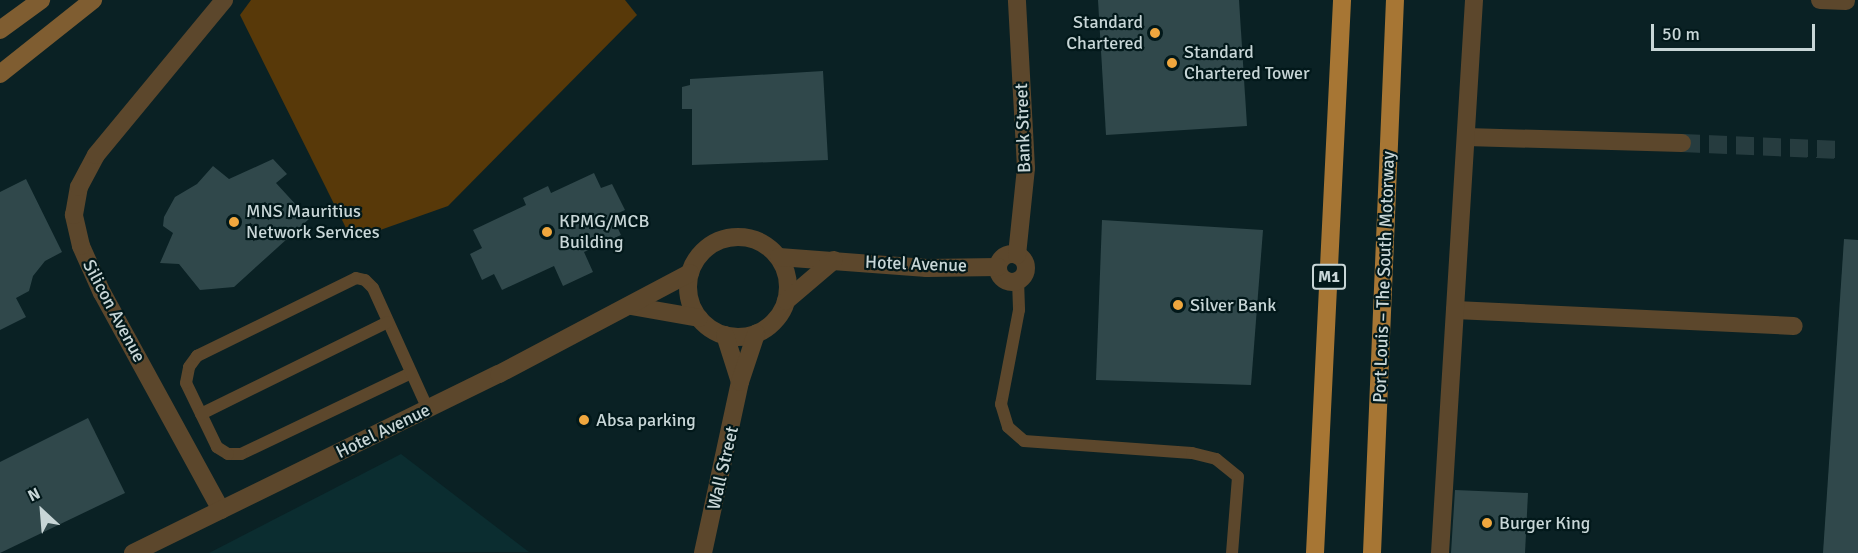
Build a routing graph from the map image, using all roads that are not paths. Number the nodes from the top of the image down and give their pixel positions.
1 (41, 0) edge
2 (93, 0) edge
3 (224, 0) edge
4 (1017, 0) edge
5 (1341, 0) edge
6 (1395, 0) edge
7 (1474, 0) edge
8 (1820, 0) edge
9 (1846, 1) edge
10 (0, 30) edge
11 (0, 74) edge
12 (1466, 137) junction
13 (1682, 143) tunnel mouth
14 (1017, 255) junction
15 (779, 257) junction
16 (834, 260) junction
17 (998, 267) junction
18 (690, 273) junction
19 (1018, 280) junction
20 (786, 301) junction
21 (631, 306) junction
22 (1455, 310) junction
23 (699, 318) junction
24 (388, 322) junction
25 (1794, 326) dead end
26 (756, 334) junction
27 (725, 335) junction
28 (411, 373) junction
29 (740, 382) junction
30 (428, 409) junction
31 (201, 414) junction
32 (221, 510) junction
33 (133, 553) edge
34 (703, 553) edge
35 (1232, 553) edge
36 (1315, 553) edge
37 (1372, 553) edge
38 (1440, 553) edge

1 - 10 main road
2 - 11 main road
3 - 32 street, Silicon Avenue
4 - 14 street, Bank Street
5 - 36 highway, M1
6 - 37 highway, Port Louis – The South Motorway
7 - 12 street
8 - 9 street
12 - 13 street
12 - 22 street
14 - 17 street
14 - 19 street
15 - 16 street, Hotel Avenue
15 - 18 street
15 - 20 street
16 - 17 street, Hotel Avenue
16 - 20 street
17 - 19 street
18 - 21 street, Hotel Avenue
18 - 23 street
19 - 35 lane
20 - 26 street
21 - 23 street
21 - 30 street, Hotel Avenue
22 - 25 street
22 - 38 street
23 - 27 street
24 - 28 lane
24 - 31 lane
24 - 31 lane
26 - 27 street
26 - 29 street, Wall Street
27 - 29 street, Wall Street
28 - 30 lane
28 - 31 lane
29 - 34 street, Wall Street
30 - 32 street, Hotel Avenue
32 - 33 street, Hotel Avenue

